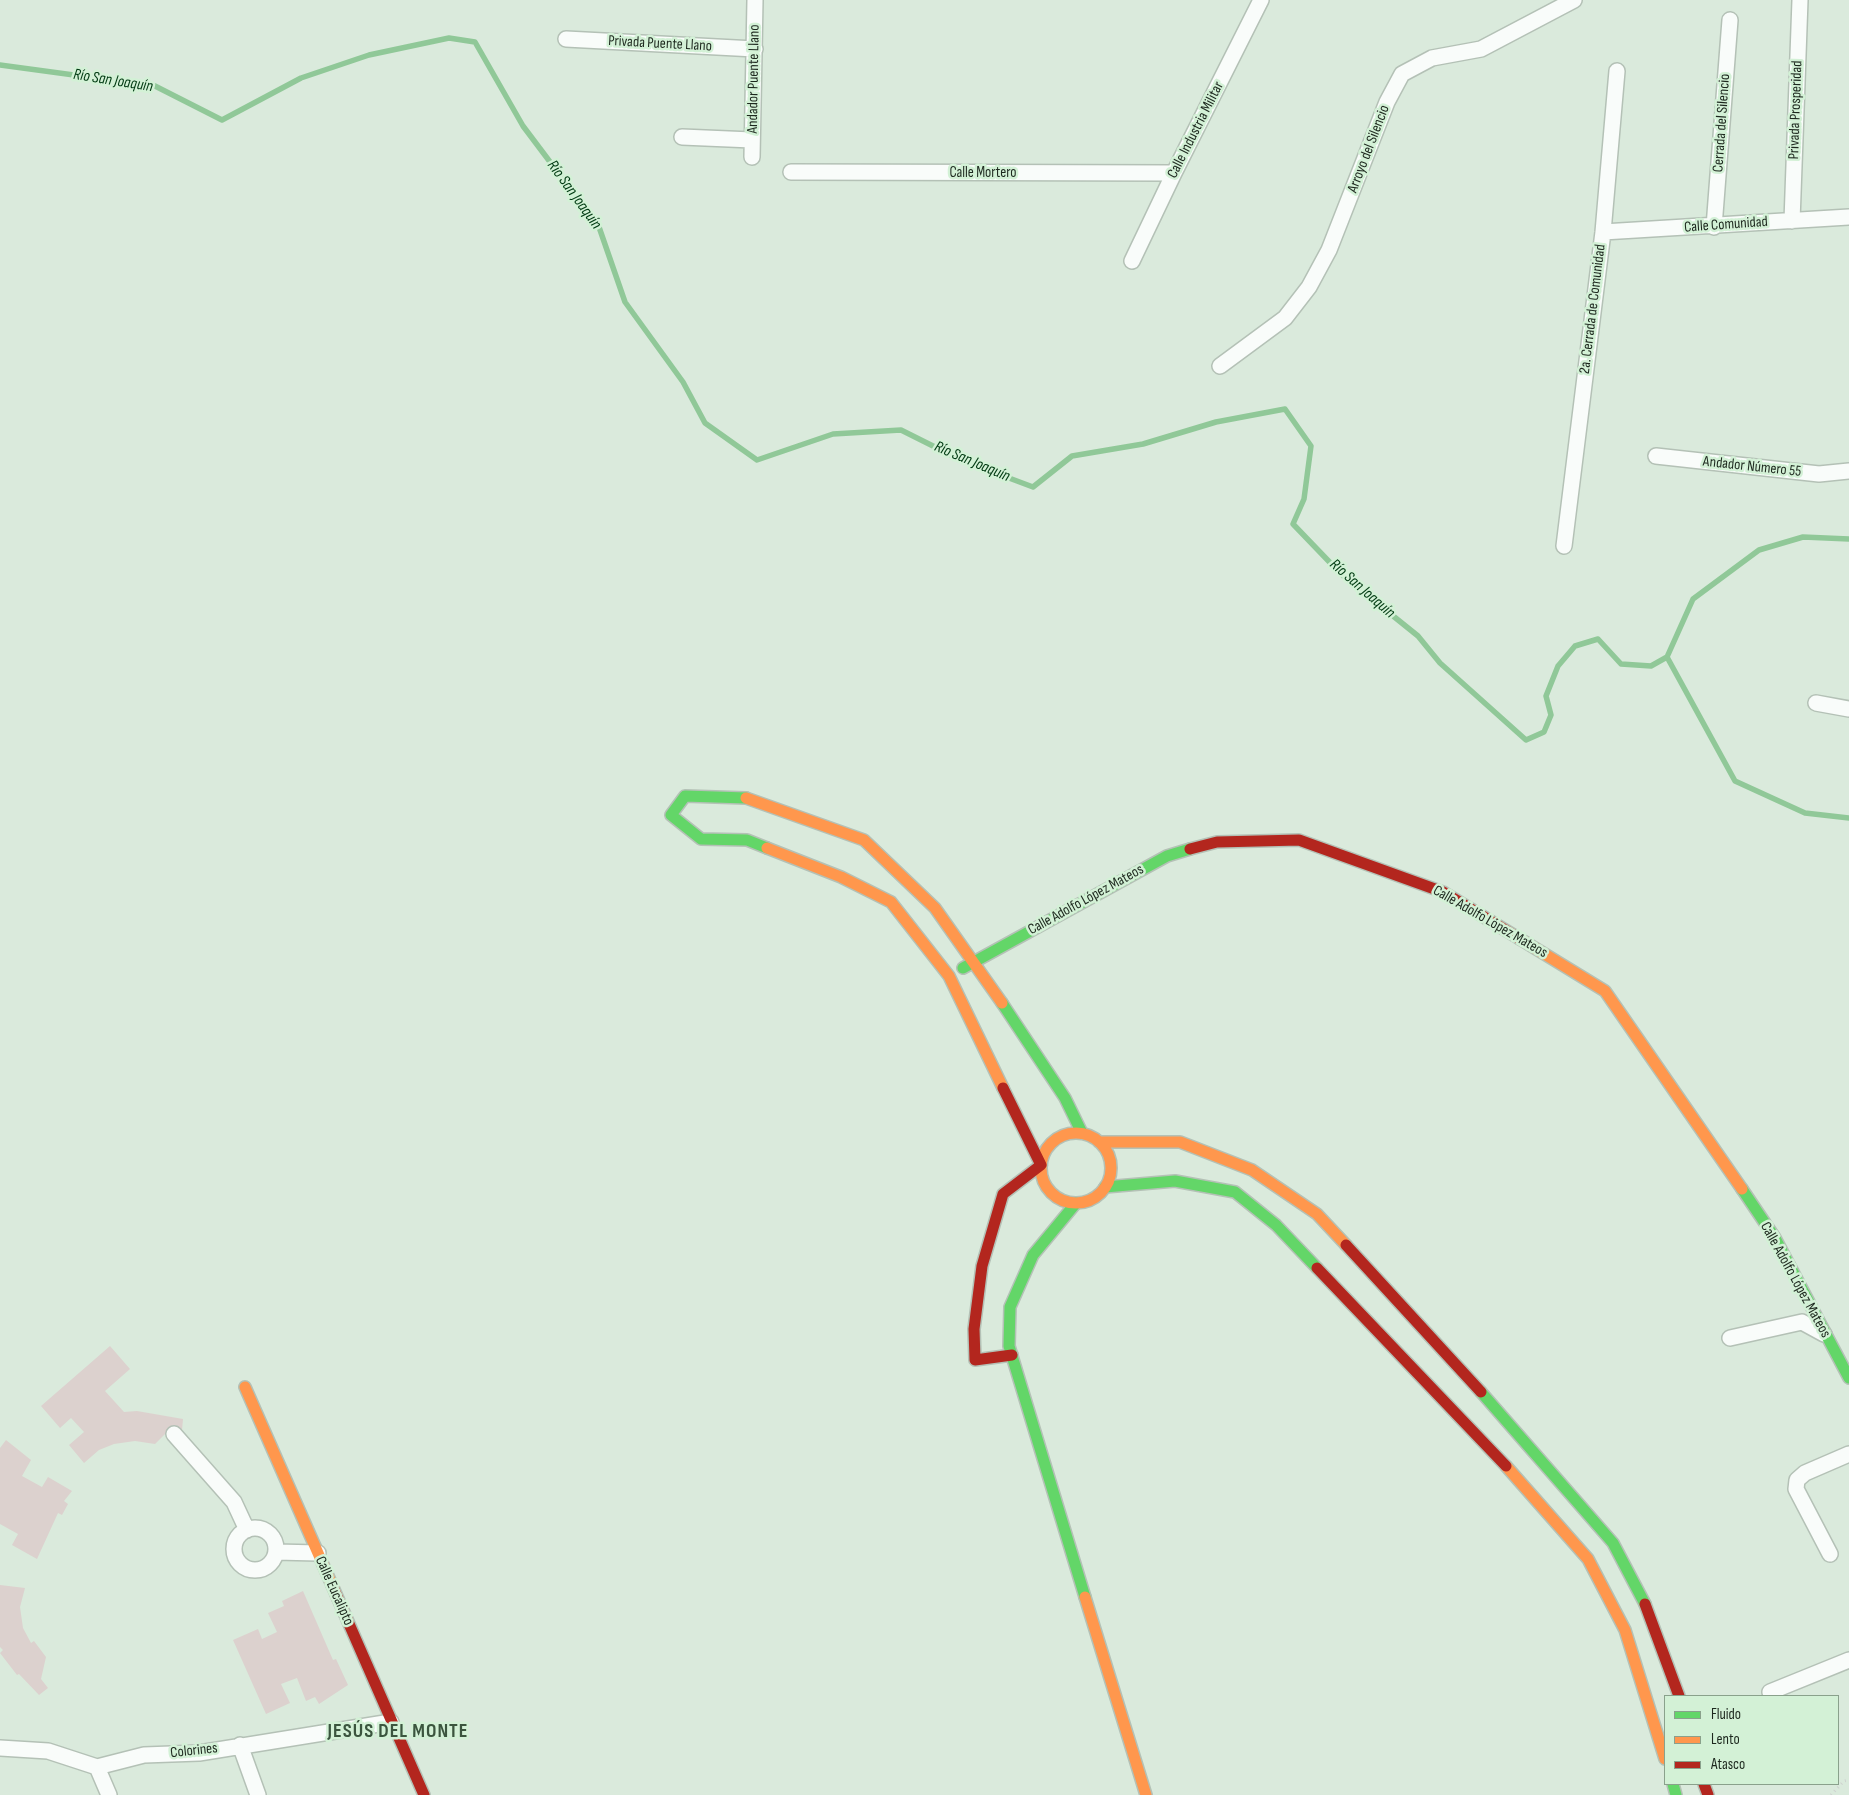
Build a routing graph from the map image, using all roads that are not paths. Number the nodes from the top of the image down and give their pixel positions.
1 (755, 0) edge
2 (1261, 0) edge
3 (1574, 0) edge
4 (1800, 0) edge
5 (1730, 20) dead end
6 (566, 40) dead end
7 (755, 48) junction
8 (1617, 71) dead end
9 (682, 137) dead end
10 (752, 140) junction
11 (752, 157) dead end
12 (792, 172) dead end
13 (1174, 173) junction
14 (1849, 216) edge
15 (1792, 221) junction
16 (1714, 226) junction
17 (1603, 232) junction
18 (1132, 261) dead end
19 (1220, 366) dead end
20 (1656, 456) dead end
21 (1849, 471) edge
22 (1564, 546) dead end
23 (1816, 703) dead end
24 (1849, 709) edge
25 (974, 961) junction
26 (949, 976) junction
27 (1082, 1133) junction
28 (1099, 1142) junction
29 (1041, 1166) junction
30 (1105, 1188) junction
31 (1076, 1203) junction
32 (1824, 1334) junction
33 (1730, 1338) dead end
34 (1012, 1355) junction
35 (1849, 1378) edge
36 (245, 1387) dead end
37 (174, 1434) dead end
38 (1849, 1454) edge
39 (247, 1530) junction
40 (276, 1552) junction
41 (318, 1553) junction
42 (1830, 1554) dead end
43 (1849, 1660) edge
44 (1770, 1692) dead end
45 (1679, 1695) edge
46 (391, 1722) junction
47 (240, 1745) junction
48 (0, 1748) edge
49 (1664, 1756) edge
50 (97, 1767) junction
51 (108, 1795) edge
52 (258, 1795) edge
53 (424, 1795) edge
54 (1146, 1795) edge

1 - 7 street, Andador Puente Llano
2 - 13 street, Calle Industria Militar
3 - 19 street, Arroyo del Silencio
4 - 15 street, Privada Prosperidad
5 - 16 street, Cerrada del Silencio
6 - 7 street, Privada Puente Llano
7 - 10 street, Andador Puente Llano
8 - 17 street, 2a. Cerrada de Comunidad
9 - 10 street
10 - 11 street, Andador Puente Llano
12 - 13 street, Calle Mortero
13 - 18 street, Calle Industria Militar
14 - 15 street, Calle Comunidad
15 - 16 street, Calle Comunidad
16 - 17 street, Calle Comunidad
17 - 22 street, 2a. Cerrada de Comunidad
20 - 21 street, Andador Número 55
23 - 24 street
25 - 26 street, Calle Adolfo López Mateos
25 - 26 street
25 - 27 street
25 - 32 street, Calle Adolfo López Mateos
26 - 29 street
27 - 28 street
27 - 29 street
28 - 30 street
28 - 45 street
29 - 31 street
29 - 34 street
30 - 31 street
30 - 49 street
31 - 34 street
32 - 33 street
32 - 35 street, Calle Adolfo López Mateos
34 - 54 street
36 - 41 street, Calle Eucalipto
37 - 39 street
38 - 42 street
39 - 40 street
39 - 40 street
40 - 41 street
41 - 46 street, Calle Eucalipto
43 - 44 street
46 - 47 street, Colorines
46 - 53 street, Calle Eucalipto
47 - 50 street, Colorines
47 - 52 street
48 - 50 street
50 - 51 street

